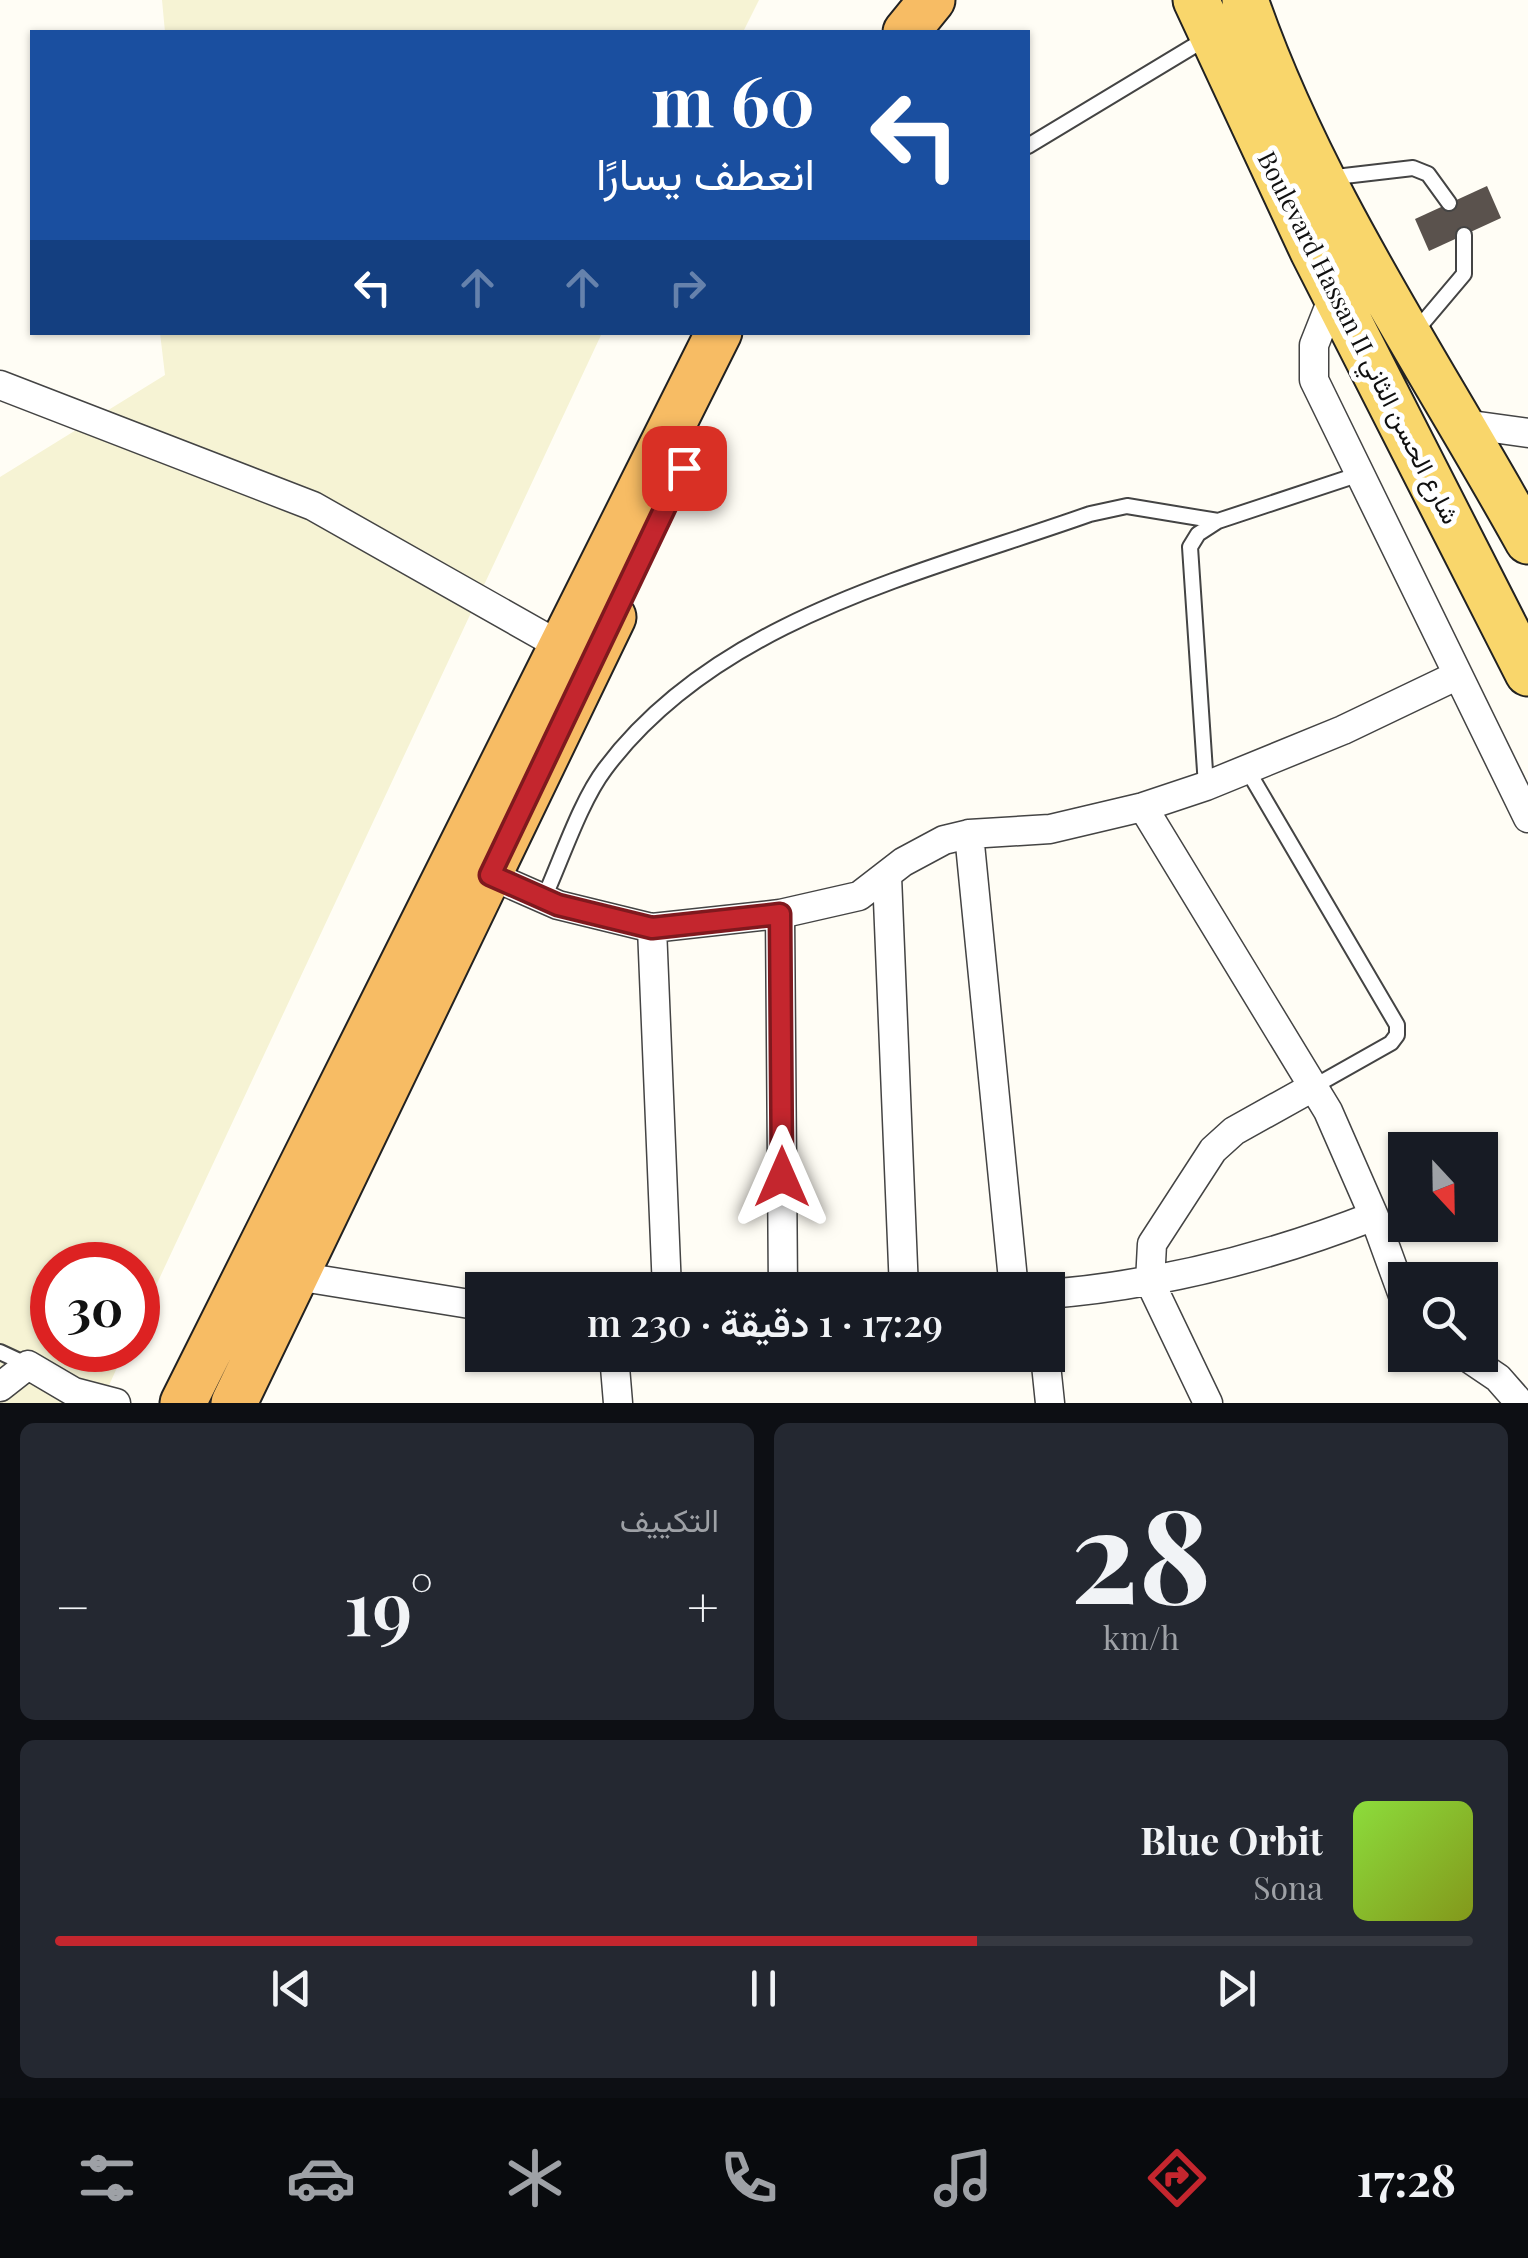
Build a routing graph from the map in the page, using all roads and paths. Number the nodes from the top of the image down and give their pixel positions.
1 (892, 0) edge
2 (932, 0) edge
3 (1244, 0) edge
4 (1204, 18) edge
5 (871, 30) edge
6 (908, 30) edge
7 (1030, 145) edge
8 (1324, 178) junction
9 (1449, 203) dead end
10 (1464, 236) dead end
11 (1335, 292) junction
12 (717, 335) edge
13 (748, 335) edge
14 (1411, 336) junction
15 (0, 385) edge
16 (1464, 424) junction
17 (1528, 433) edge
18 (1360, 474) junction
19 (1218, 521) junction
20 (1528, 541) edge
21 (564, 648) junction
22 (1528, 673) edge
23 (1458, 675) junction
24 (1248, 771) junction
25 (1206, 786) junction
26 (1143, 808) junction
27 (1528, 818) edge
28 (969, 834) junction
29 (490, 875) junction
30 (887, 876) junction
31 (543, 900) junction
32 (780, 914) junction
33 (652, 928) junction
34 (1313, 1086) junction
35 (1374, 1216) junction
36 (1391, 1262) edge
37 (666, 1272) edge
38 (783, 1272) edge
39 (903, 1272) edge
40 (1012, 1272) edge
41 (296, 1276) junction
42 (1150, 1282) junction
43 (1065, 1292) edge
44 (465, 1303) edge
45 (0, 1352) edge
46 (28, 1365) junction
47 (615, 1372) edge
48 (1047, 1372) edge
49 (1489, 1372) edge
50 (0, 1387) edge
51 (116, 1403) edge
52 (183, 1403) edge
53 (234, 1403) edge
54 (618, 1403) edge
55 (1050, 1403) edge
56 (1208, 1403) edge
57 (1520, 1403) edge

1 - 5 highway
2 - 6 highway
3 - 8 main road, Boulevard Hassan II شارع الحسن الثاني
4 - 7 lane
4 - 11 main road, Boulevard Hassan II شارع الحسن الثاني
8 - 9 lane
8 - 14 main road, Boulevard Hassan II شارع الحسن الثاني
10 - 14 lane
11 - 18 street
11 - 22 main road, Boulevard Hassan II شارع الحسن الثاني
12 - 21 highway
13 - 29 highway
14 - 16 main road, Boulevard Hassan II شارع الحسن الثاني
15 - 21 street
16 - 17 street
16 - 20 main road, Boulevard Hassan II شارع الحسن الثاني
18 - 19 lane
18 - 23 street
19 - 25 lane
19 - 31 lane
21 - 52 highway
23 - 24 street
23 - 27 street
24 - 25 street
24 - 34 lane
25 - 26 street
26 - 28 street
26 - 34 street
28 - 30 street
28 - 40 street
29 - 31 street
29 - 41 highway
30 - 32 street
30 - 39 street
31 - 33 street
32 - 33 street
32 - 38 street
33 - 37 street
34 - 35 street
34 - 42 street
35 - 36 street
35 - 42 street
41 - 44 street
41 - 53 highway
42 - 43 street
42 - 56 street
45 - 46 lane
46 - 50 street
46 - 51 street
47 - 54 street
48 - 55 street
49 - 57 street

